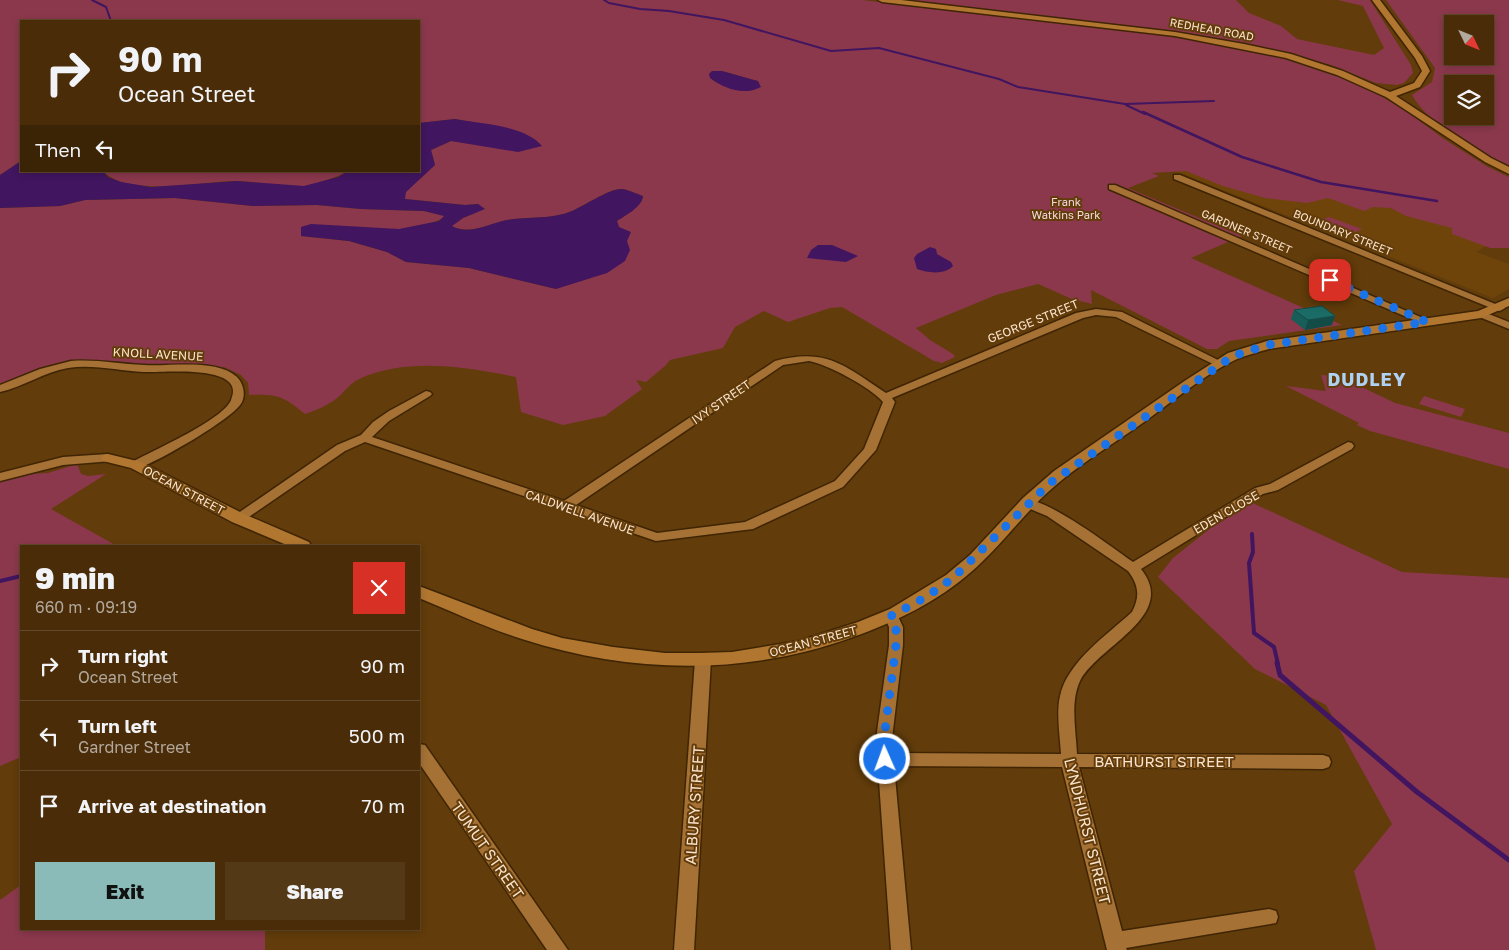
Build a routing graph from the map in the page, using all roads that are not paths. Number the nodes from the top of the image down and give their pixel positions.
1 (882, 0) edge
2 (1376, 0) edge
3 (1389, 95) junction
4 (1509, 171) edge
5 (1177, 177) dead end
6 (1112, 187) dead end
7 (1504, 305) edge
8 (1481, 314) junction
9 (1427, 322) junction
10 (1509, 326) edge
11 (1219, 363) junction
12 (0, 390) edge
13 (426, 394) dead end
14 (884, 397) junction
15 (365, 438) junction
16 (1348, 446) dead end
17 (108, 458) joint
18 (136, 464) junction
19 (0, 477) edge
20 (1028, 502) junction
21 (565, 507) junction
22 (238, 518) junction
23 (301, 545) edge
24 (1133, 568) junction
25 (420, 592) edge
26 (891, 616) junction
27 (703, 660) junction
28 (420, 751) edge
29 (885, 759) junction
30 (1069, 760) junction
31 (1323, 762) dead end
32 (1269, 916) dead end
33 (1116, 946) edge
34 (558, 950) edge
35 (684, 950) edge
36 (901, 950) edge

1 - 3 main road, REDHEAD ROAD
2 - 3 main road
3 - 4 main road, REDHEAD ROAD
5 - 7 street, BOUNDARY STREET
6 - 9 street, GARDNER STREET
7 - 8 main road, OCEAN STREET
8 - 9 main road, OCEAN STREET
8 - 10 street
9 - 11 main road, OCEAN STREET
11 - 14 street, GEORGE STREET
11 - 20 main road, OCEAN STREET
12 - 18 street, KNOLL AVENUE
13 - 15 street
14 - 21 street, IVY STREET
14 - 21 street, CALDWELL AVENUE
15 - 21 street, CALDWELL AVENUE
15 - 22 street
16 - 24 street, EDEN CLOSE
17 - 18 main road, OCEAN STREET
17 - 19 street, OCEAN STREET
18 - 22 main road, OCEAN STREET
20 - 24 street, LYNDHURST STREET
20 - 26 main road, OCEAN STREET
22 - 23 main road, OCEAN STREET
24 - 30 street, LYNDHURST STREET
25 - 27 main road, OCEAN STREET
26 - 27 main road, OCEAN STREET
26 - 29 street
27 - 35 street, ALBURY STREET
28 - 34 street, TUMUT STREET
29 - 30 street, BATHURST STREET
29 - 36 street
30 - 31 street, BATHURST STREET
30 - 33 street, LYNDHURST STREET
32 - 33 street

